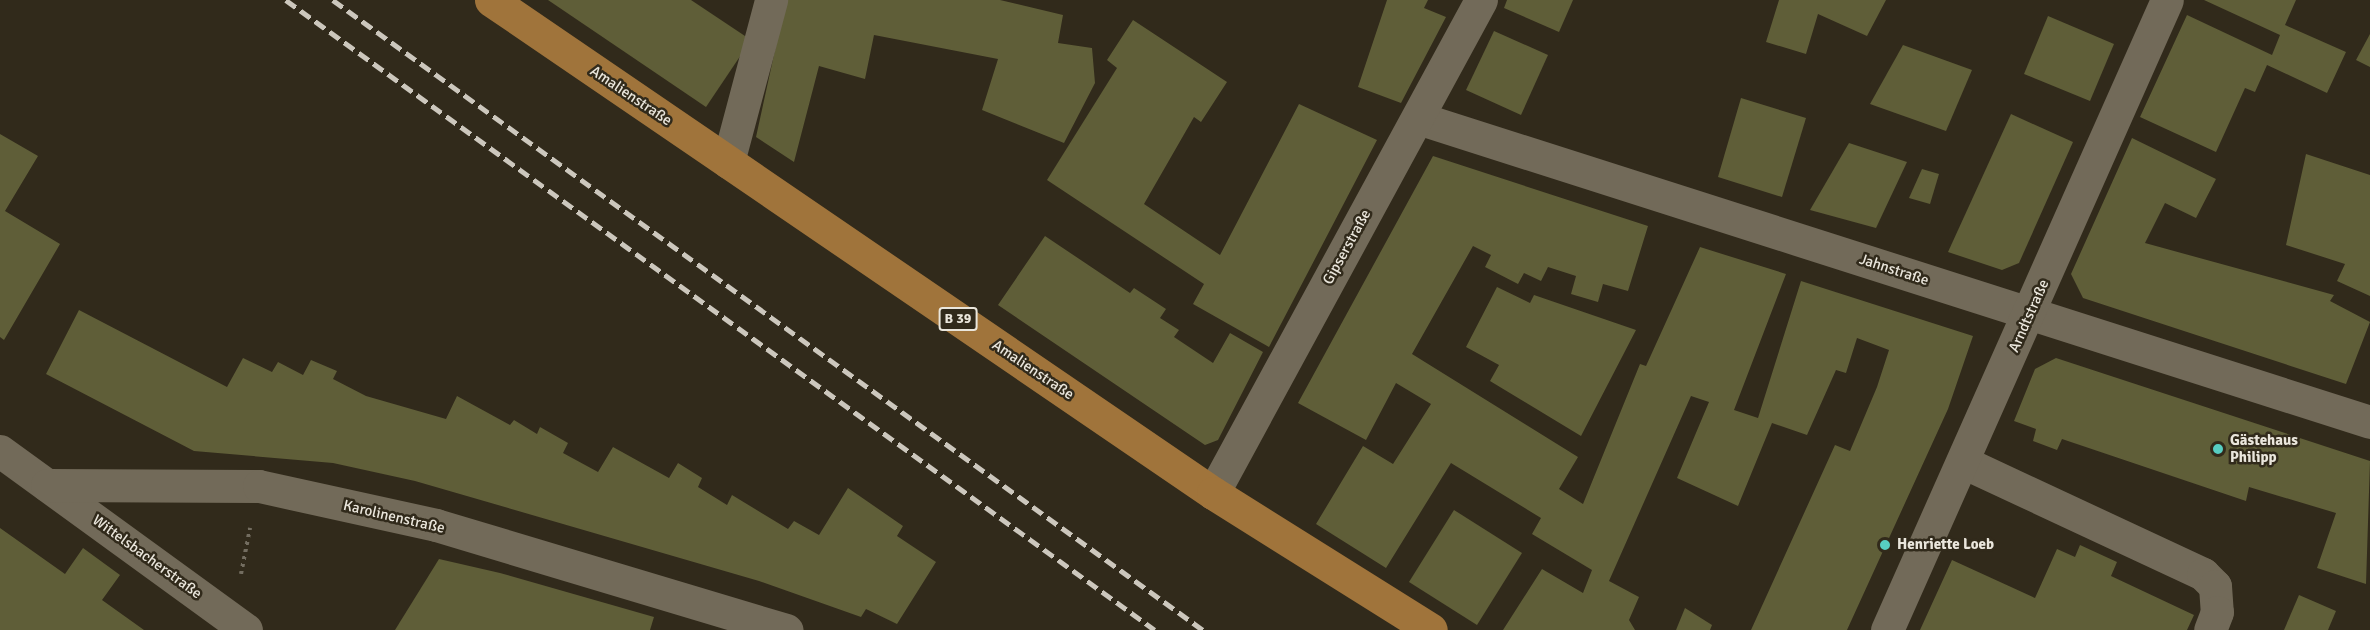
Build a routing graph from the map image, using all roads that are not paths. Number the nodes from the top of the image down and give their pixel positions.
1 (491, 0) edge
2 (771, 0) edge
3 (1480, 0) edge
4 (2167, 0) edge
5 (1418, 118) junction
6 (728, 162) junction
7 (2031, 314) junction
8 (2370, 422) edge
9 (0, 451) edge
10 (1963, 462) junction
11 (47, 485) junction
12 (1213, 493) junction
13 (239, 625) edge
14 (787, 630) edge
15 (1431, 630) edge
16 (1887, 630) edge
17 (2210, 630) edge

1 - 6 main road, Amalienstraße / B 39
2 - 6 street
3 - 5 street, Gipserstraße
4 - 7 street, Arndtstraße
5 - 7 street, Jahnstraße
5 - 12 street, Gipserstraße
6 - 12 main road, Amalienstraße / B 39
7 - 8 street, Jahnstraße
7 - 10 street, Arndtstraße
9 - 11 street
10 - 16 street, Arndtstraße
10 - 17 street
11 - 13 street, Wittelsbacherstraße
11 - 14 street, Karolinenstraße
12 - 15 main road, Amalienstraße / B 39

